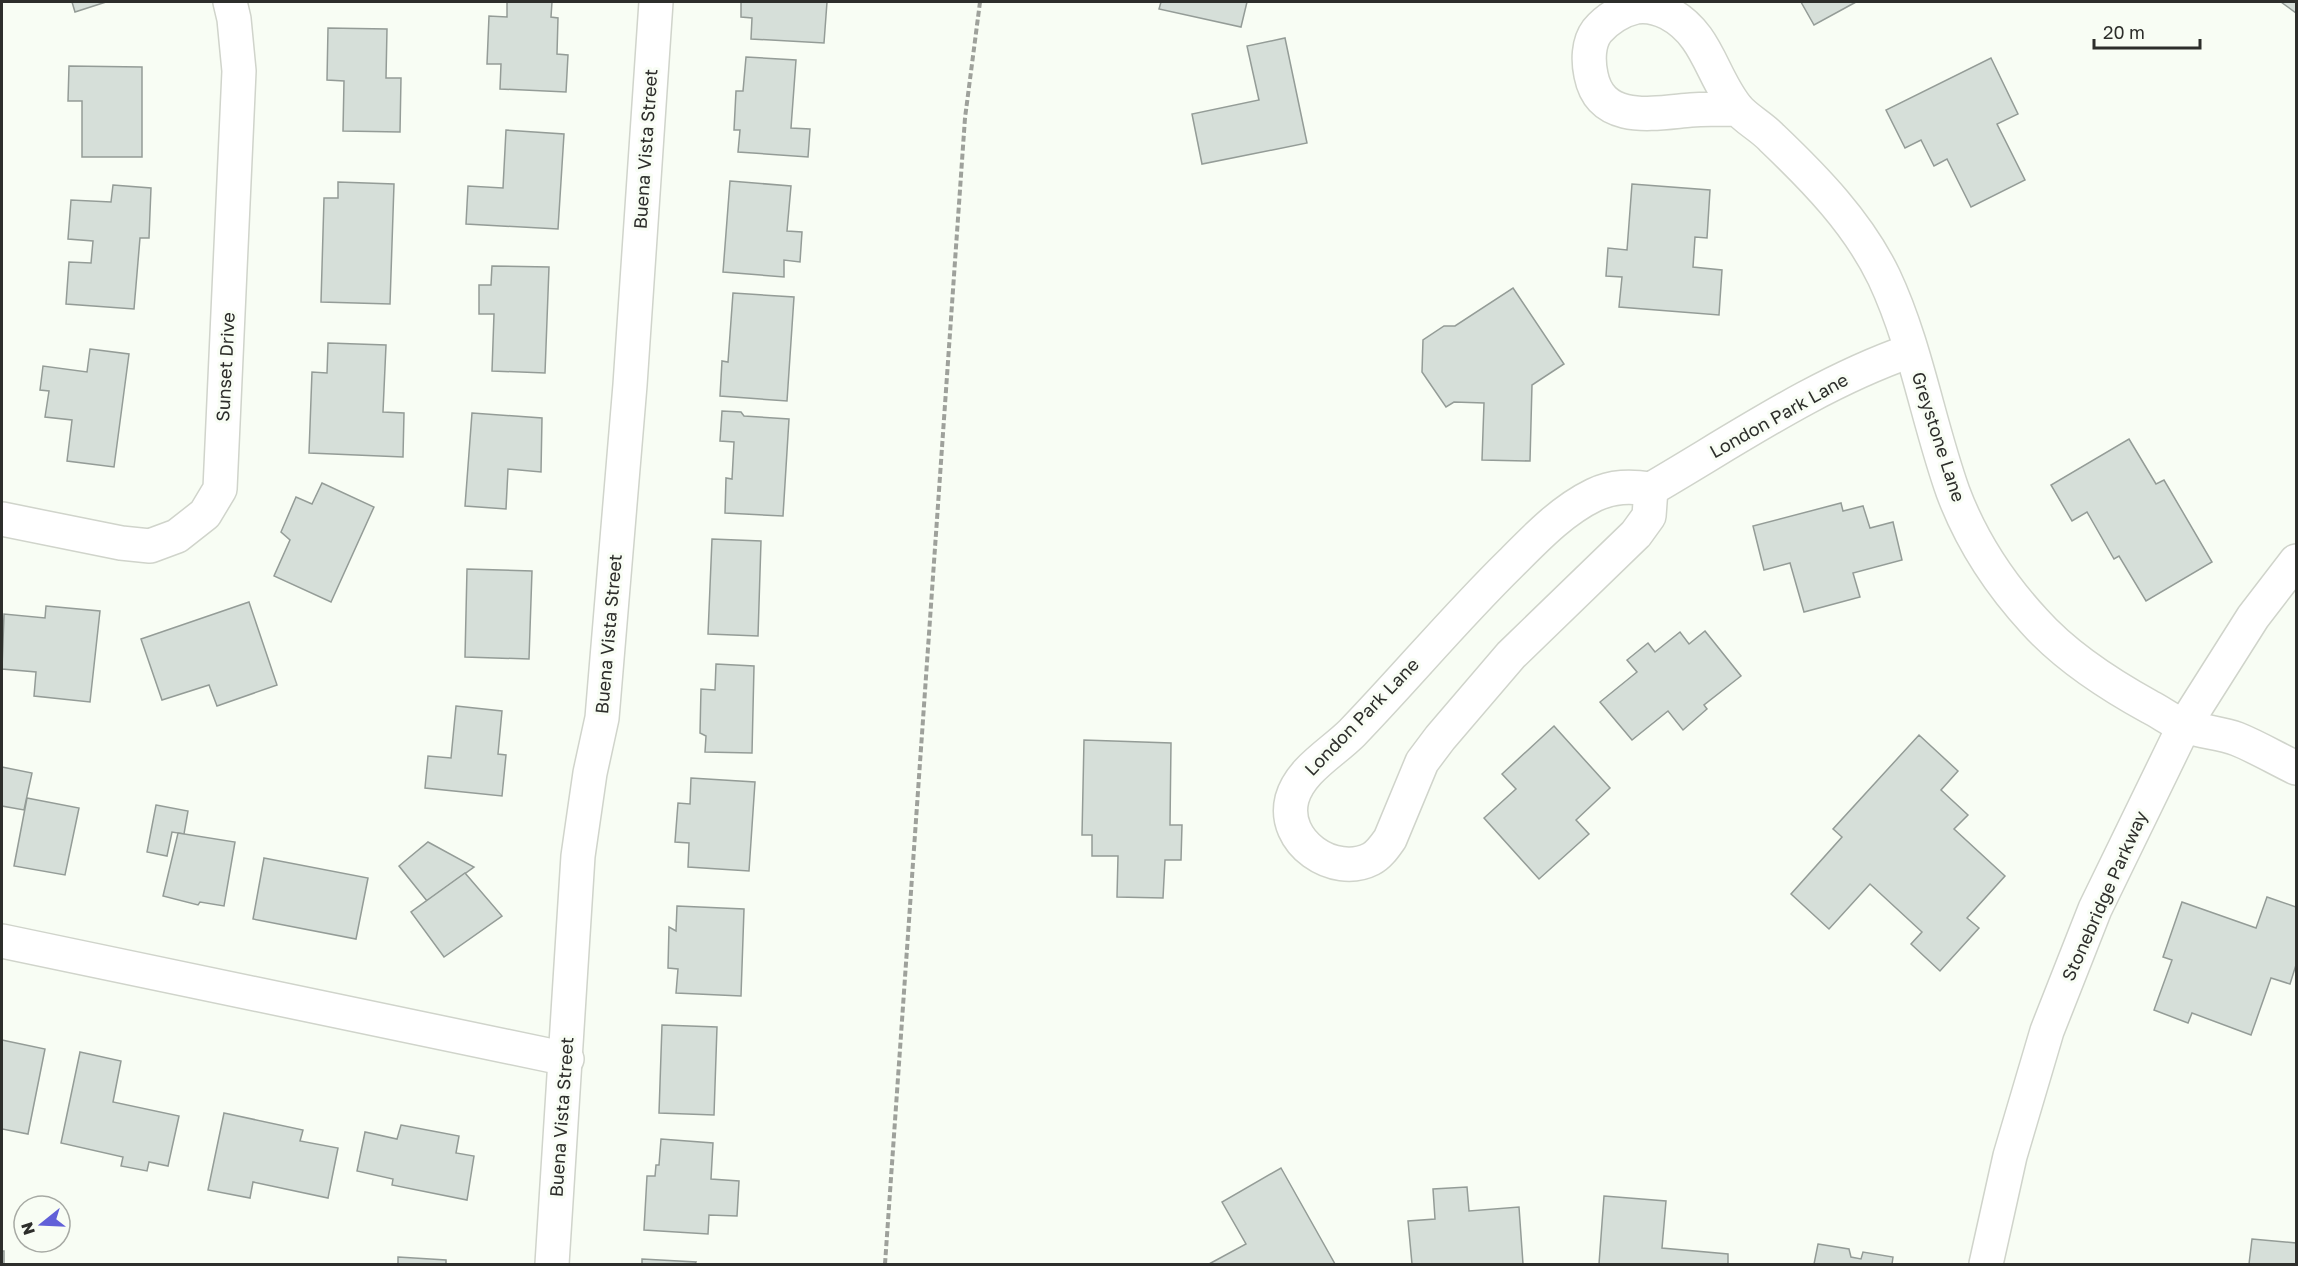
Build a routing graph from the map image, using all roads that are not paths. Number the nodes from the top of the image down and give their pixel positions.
1 (230, 2) edge
2 (656, 2) edge
3 (1738, 109) dead end
4 (1910, 351) junction
5 (1651, 489) junction
6 (2, 519) edge
7 (2296, 561) edge
8 (2184, 726) junction
9 (2296, 768) edge
10 (2, 941) edge
11 (567, 1059) junction
12 (552, 1264) edge
13 (1986, 1264) edge

1 - 6 street, Sunset Drive
2 - 11 street, Buena Vista Street
3 - 4 street, Greystone Lane
4 - 5 street, London Park Lane
4 - 8 street, Greystone Lane
5 - 5 street, London Park Lane
7 - 8 street, Stonebridge Parkway
8 - 9 street, Greystone Lane
8 - 13 street, Stonebridge Parkway
10 - 11 street
11 - 12 street, Buena Vista Street

